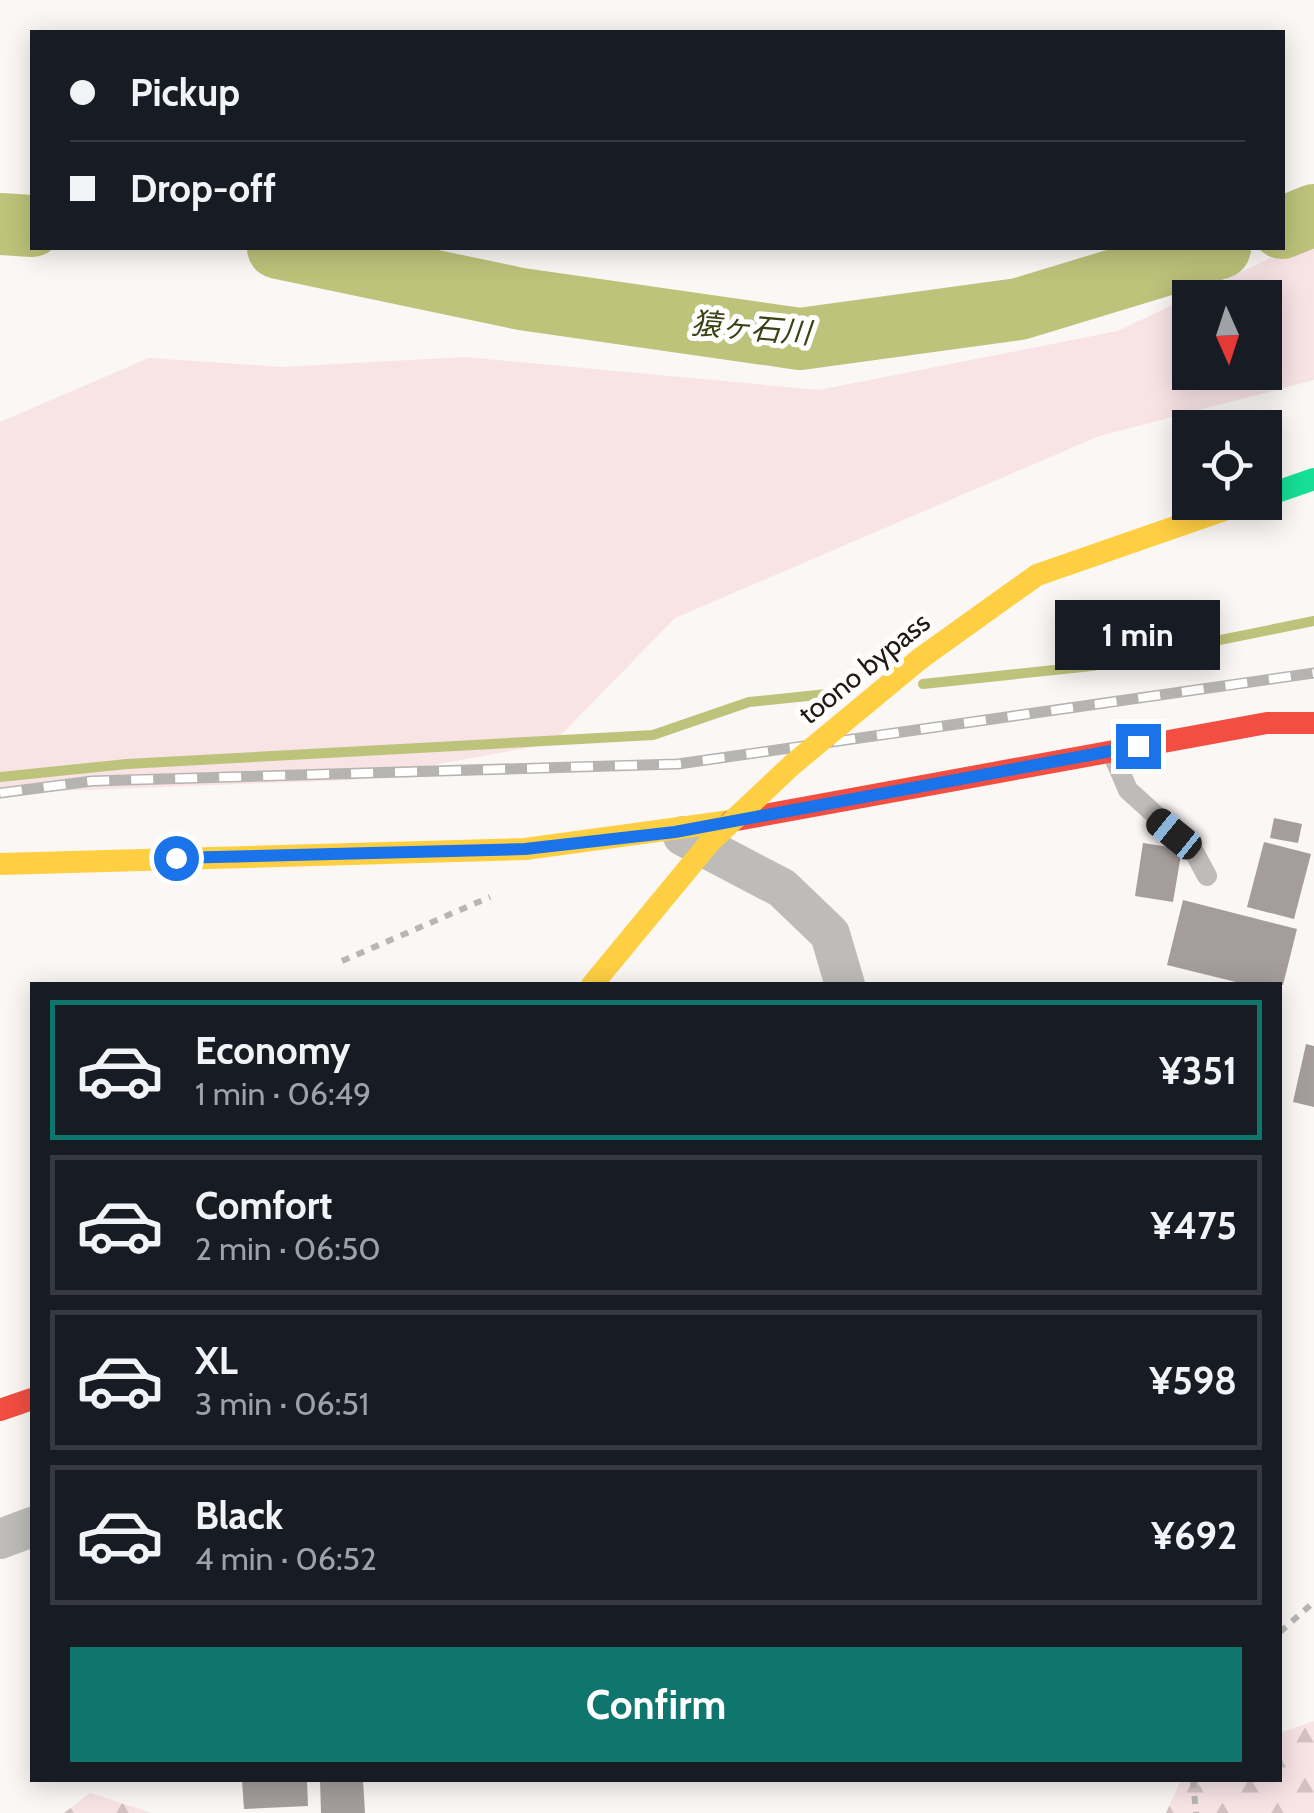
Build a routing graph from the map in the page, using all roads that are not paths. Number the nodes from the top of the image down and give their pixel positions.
1 (1314, 479) edge
2 (1282, 490) edge
3 (1194, 520) edge
4 (1314, 723) edge
5 (1111, 751) junction
6 (675, 832) junction
7 (0, 864) edge
8 (1206, 876) dead end
9 (594, 982) edge
10 (844, 982) edge
11 (30, 1399) edge
12 (0, 1410) edge
13 (30, 1529) edge
14 (0, 1539) edge

1 - 2 main road
3 - 9 main road, toono bypass, bridge
4 - 5 main road
5 - 6 main road
5 - 8 lane
6 - 7 main road
6 - 10 street
11 - 12 main road
13 - 14 street

